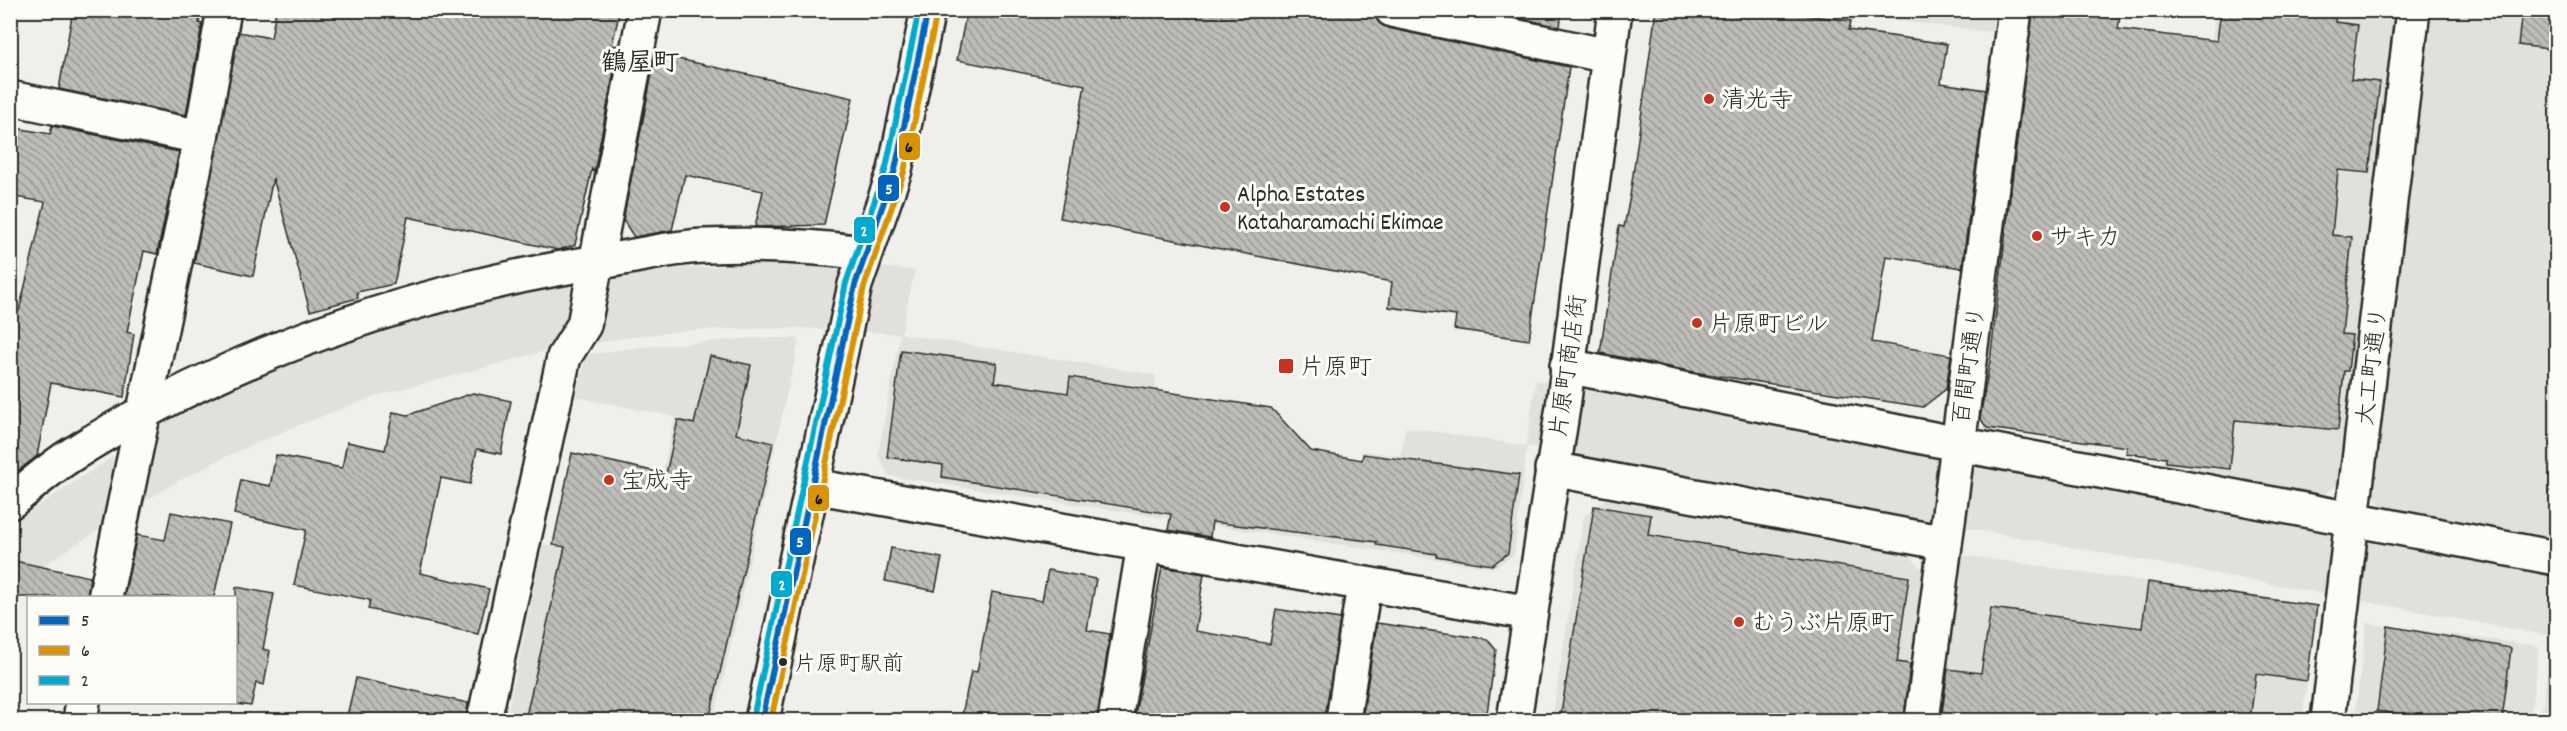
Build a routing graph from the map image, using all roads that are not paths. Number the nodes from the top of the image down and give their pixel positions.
1 (224, 10) edge
2 (645, 10) edge
3 (928, 10) edge
4 (1392, 10) edge
5 (1615, 10) edge
6 (2015, 10) edge
7 (2413, 10) edge
8 (1608, 56) junction
9 (10, 98) edge
10 (201, 137) junction
11 (864, 253) junction
12 (595, 262) junction
13 (1567, 366) junction
14 (144, 412) junction
15 (1958, 444) junction
16 (1552, 469) junction
17 (813, 486) junction
18 (10, 502) edge
19 (2353, 519) junction
20 (1945, 543) junction
21 (1144, 545) junction
22 (2556, 558) edge
23 (1364, 585) junction
24 (105, 596) edge
25 (1530, 613) junction
26 (83, 704) edge
27 (80, 720) edge
28 (484, 720) edge
29 (762, 720) edge
30 (1115, 720) edge
31 (1343, 720) edge
32 (1514, 720) edge
33 (1922, 720) edge
34 (2328, 720) edge

1 - 10 street
2 - 12 street
3 - 11 street
4 - 8 street
5 - 8 street, 片原町商店街
6 - 15 street, 百間町通り
7 - 19 street, 大工町通り
8 - 13 street, 片原町商店街
9 - 10 street
10 - 14 street
11 - 12 street
11 - 17 street
12 - 14 street
12 - 28 street
13 - 15 street
13 - 16 street, 片原町商店街
14 - 18 street
14 - 24 street
15 - 19 street
15 - 20 street, 百間町通り
16 - 20 street
16 - 25 street, 片原町商店街
17 - 21 street
17 - 29 street
19 - 22 street
19 - 34 street, 大工町通り
20 - 33 street, 百間町通り
21 - 23 street
21 - 30 street
23 - 25 street
23 - 31 street
25 - 32 street, 片原町商店街
26 - 27 street

